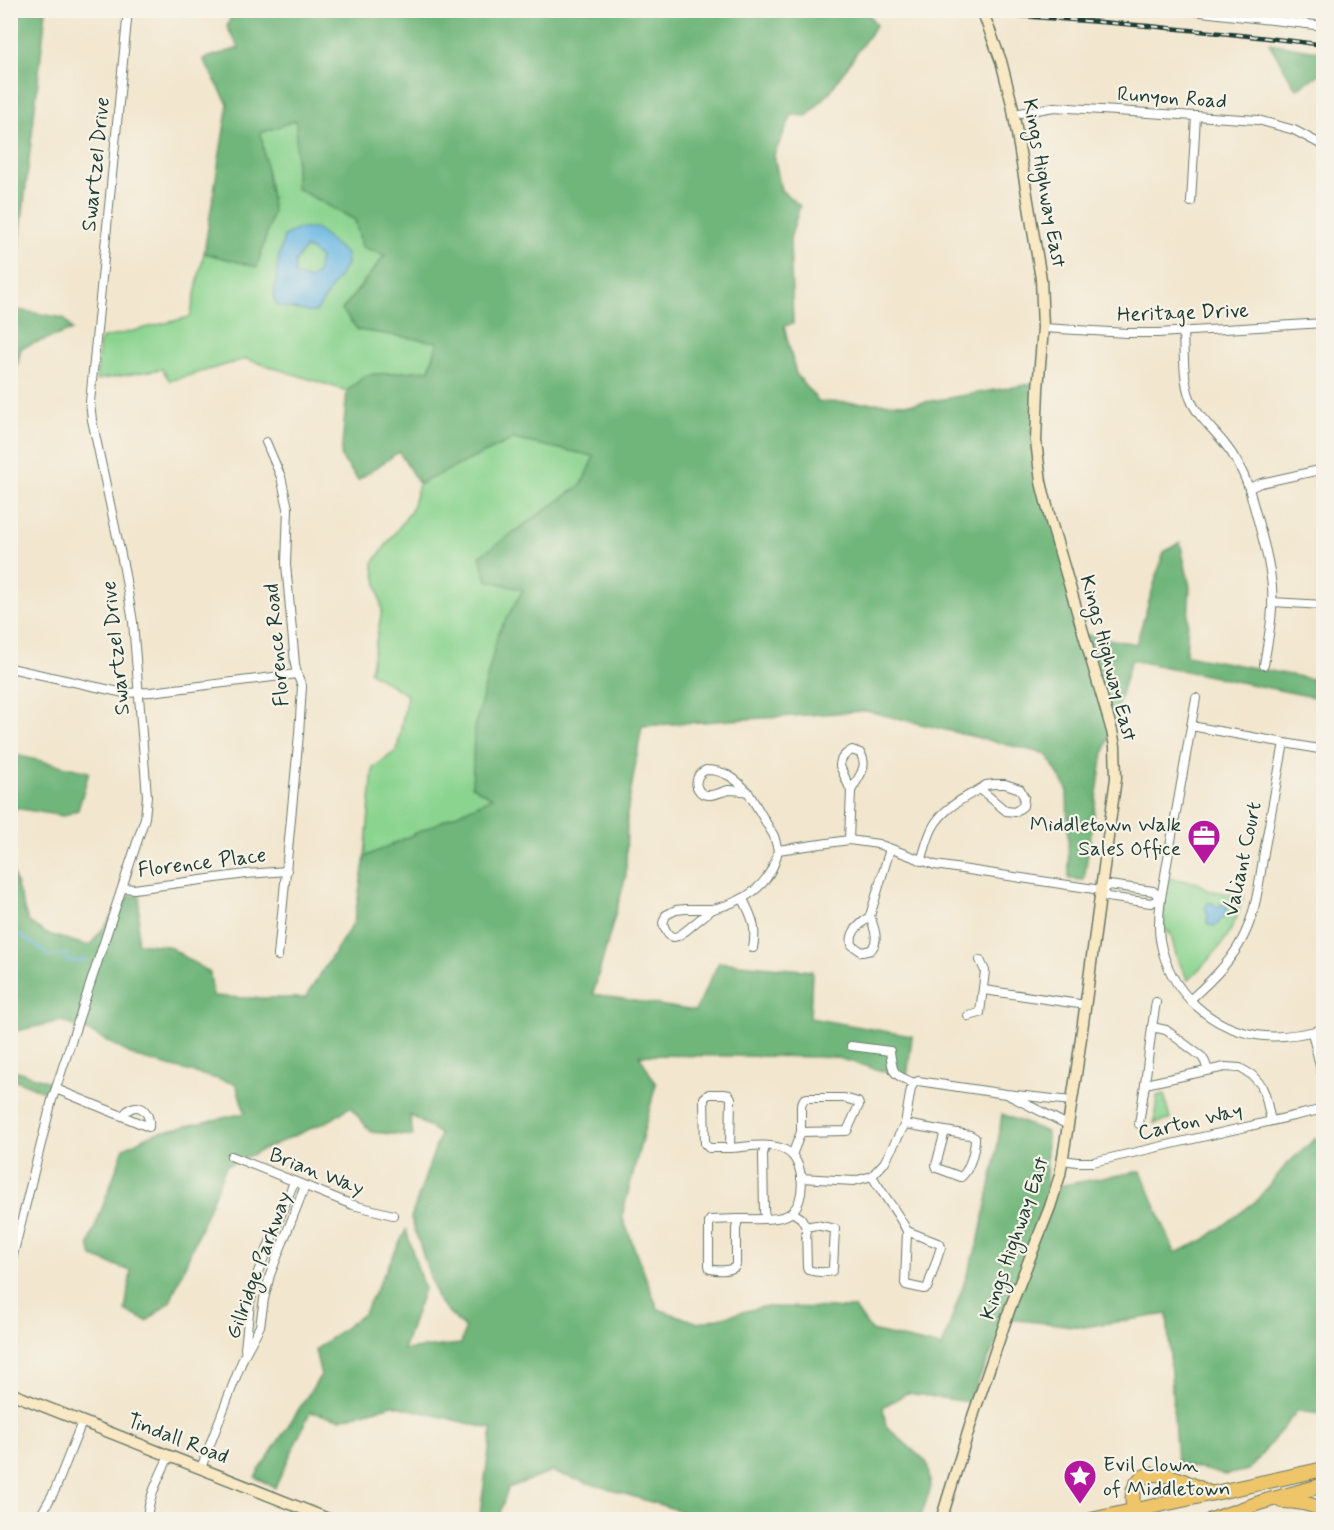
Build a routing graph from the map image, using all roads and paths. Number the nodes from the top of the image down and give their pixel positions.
1 (128, 10) edge
2 (982, 10) edge
3 (1185, 10) edge
4 (1323, 26) edge
5 (1014, 114) junction
6 (1196, 116) junction
7 (1323, 146) edge
8 (1191, 202) dead end
9 (1323, 323) edge
10 (1043, 328) junction
11 (1183, 332) junction
12 (266, 442) dead end
13 (1323, 469) edge
14 (1249, 488) junction
15 (1272, 602) junction
16 (1323, 604) edge
17 (1263, 665) dead end
18 (10, 669) edge
19 (297, 674) junction
20 (139, 692) junction
21 (1196, 698) dead end
22 (1191, 726) junction
23 (1284, 743) junction
24 (1323, 750) edge
25 (980, 789) junction
26 (851, 791) junction
27 (748, 792) junction
28 (849, 840) junction
29 (890, 849) junction
30 (778, 850) junction
31 (921, 861) junction
32 (286, 871) junction
33 (123, 888) junction
34 (1101, 890) junction
35 (1161, 898) junction
36 (743, 899) junction
37 (713, 909) junction
38 (870, 916) junction
39 (753, 948) dead end
40 (278, 956) dead end
41 (980, 960) dead end
42 (984, 990) junction
43 (1190, 1000) junction
44 (1156, 1002) dead end
45 (1086, 1005) junction
46 (968, 1016) dead end
47 (1152, 1027) junction
48 (1323, 1029) edge
49 (1312, 1032) junction
50 (850, 1046) dead end
51 (1208, 1070) junction
52 (914, 1083) junction
53 (1323, 1083) edge
54 (1144, 1084) junction
55 (56, 1089) junction
56 (1006, 1094) junction
57 (1072, 1101) junction
58 (1323, 1109) edge
59 (123, 1116) dead end
60 (1271, 1121) junction
61 (905, 1124) junction
62 (1139, 1124) dead end
63 (1068, 1125) junction
64 (945, 1131) junction
65 (801, 1132) junction
66 (765, 1146) junction
67 (730, 1148) junction
68 (792, 1155) junction
69 (231, 1156) dead end
70 (1063, 1160) junction
71 (872, 1176) junction
72 (801, 1178) junction
73 (294, 1182) junction
74 (305, 1186) junction
75 (792, 1212) junction
76 (393, 1215) dead end
77 (766, 1218) junction
78 (738, 1219) junction
79 (806, 1227) junction
80 (907, 1231) junction
81 (270, 1242) junction
82 (281, 1245) junction
83 (10, 1267) edge
84 (254, 1287) junction
85 (266, 1290) junction
86 (244, 1356) junction
87 (10, 1393) edge
88 (82, 1422) junction
89 (169, 1455) junction
90 (201, 1468) junction
91 (1323, 1469) edge
92 (1323, 1485) edge
93 (1210, 1493) junction
94 (1267, 1501) junction
95 (1323, 1510) edge
96 (1136, 1515) edge
97 (1219, 1518) edge
98 (1098, 1519) edge
99 (39, 1520) edge
100 (147, 1520) edge
101 (331, 1520) edge
102 (941, 1520) edge

1 - 20 street, Swartzel Drive
2 - 5 street, Kings Highway East
3 - 4 street
5 - 6 street, Runyon Road
5 - 10 street, Kings Highway East
6 - 7 street, Runyon Road
6 - 8 street
9 - 11 street, Heritage Drive
10 - 11 street, Heritage Drive
10 - 34 street, Kings Highway East
11 - 14 street
12 - 19 street, Florence Road
13 - 14 street
14 - 15 street
15 - 16 street
15 - 17 street
18 - 20 street
19 - 20 street
19 - 32 street, Florence Road
20 - 33 street, Swartzel Drive
21 - 22 street
22 - 23 street
22 - 35 street
23 - 24 street
23 - 43 street, Valiant Court
25 - 25 street
25 - 31 street
26 - 26 street
26 - 28 street
27 - 27 street
27 - 30 street
28 - 29 street
28 - 30 street
29 - 31 street
29 - 38 street
30 - 36 street
31 - 34 street
32 - 33 street, Florence Place
32 - 40 street, Florence Road
33 - 55 street, Swartzel Drive
34 - 35 street
34 - 45 street, Kings Highway East
35 - 43 street
36 - 37 street
36 - 39 street
37 - 37 street
38 - 38 street
41 - 42 street
42 - 45 street
42 - 46 street
43 - 49 street
44 - 47 street
45 - 57 street, Kings Highway East
47 - 51 street
47 - 54 street
48 - 49 street
49 - 53 street
50 - 52 street
51 - 54 street
51 - 60 street
52 - 56 street
52 - 61 street
54 - 62 street
55 - 59 street
55 - 83 street, Swartzel Drive
56 - 57 street
56 - 63 street
57 - 63 street, Kings Highway East
58 - 60 street, Carton Way
60 - 70 street, Carton Way
61 - 64 street
61 - 71 street
63 - 70 street, Kings Highway East
64 - 64 street
65 - 65 street
65 - 68 street
66 - 67 street
66 - 68 street
66 - 77 street
67 - 67 street
68 - 72 street
69 - 73 street, Brian Way
70 - 102 street, Kings Highway East
71 - 72 street
71 - 80 street
72 - 75 street
73 - 74 street, Brian Way
73 - 81 street, Gillridge Parkway
74 - 76 street, Brian Way
74 - 82 street, Gillridge Parkway
75 - 77 street
75 - 79 street
77 - 78 street
78 - 78 street
79 - 79 street
80 - 80 street
81 - 82 street
81 - 84 street, Gillridge Parkway
82 - 85 street, Gillridge Parkway
84 - 85 street
84 - 86 street, Gillridge Parkway
85 - 86 street, Gillridge Parkway
86 - 90 street, Gillridge Parkway
87 - 88 street, Tindall Road
88 - 89 street, Tindall Road
88 - 99 street
89 - 90 street, Tindall Road
89 - 100 street
90 - 101 street, Tindall Road
91 - 93 highway
92 - 94 highway
93 - 96 highway
93 - 96 highway
94 - 95 highway
94 - 97 highway
96 - 98 highway

